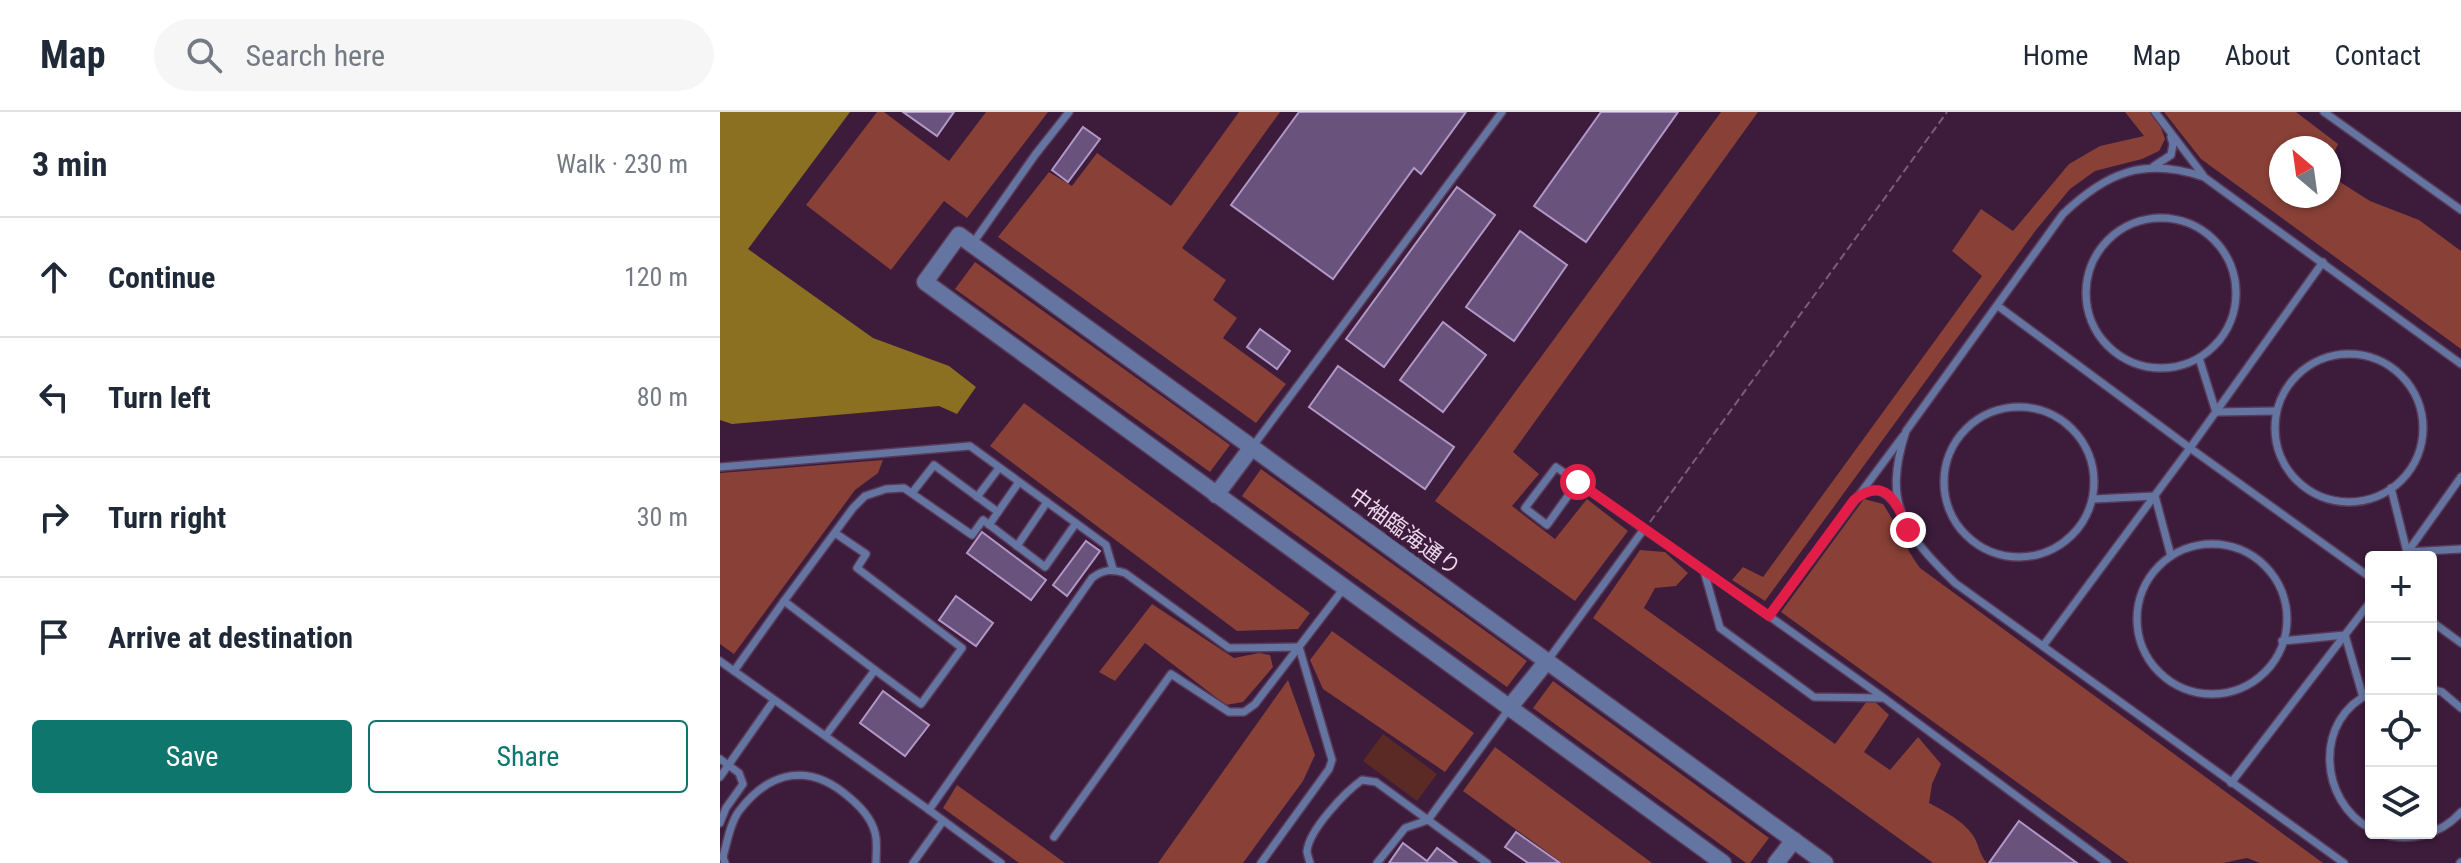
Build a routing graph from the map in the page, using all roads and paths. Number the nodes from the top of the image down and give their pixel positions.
1 (1069, 112) edge
2 (1502, 112) edge
3 (1947, 112) edge
4 (2155, 112) edge
5 (2324, 112) edge
6 (2170, 131) junction
7 (2150, 168) junction
8 (2204, 177) junction
9 (2461, 210) edge
10 (965, 240) junction
11 (2323, 262) junction
12 (1998, 306) junction
13 (2199, 358) junction
14 (2461, 364) edge
15 (2276, 411) junction
16 (2216, 412) junction
17 (1906, 431) junction
18 (1252, 447) junction
19 (2190, 448) junction
20 (720, 467) edge
21 (999, 468) junction
22 (2461, 477) edge
23 (1019, 482) junction
24 (1578, 482) junction
25 (2391, 488) junction
26 (912, 493) junction
27 (1216, 495) junction
28 (2155, 496) junction
29 (977, 497) junction
30 (2094, 499) junction
31 (1854, 500) junction
32 (1047, 502) junction
33 (998, 512) junction
34 (1901, 512) junction
35 (1076, 523) junction
36 (989, 525) junction
37 (1644, 529) junction
38 (835, 533) junction
39 (1017, 546) junction
40 (2461, 549) edge
41 (2404, 551) edge
42 (2408, 551) edge
43 (2437, 552) edge
44 (2171, 556) junction
45 (1113, 569) junction
46 (1704, 571) junction
47 (2365, 574) edge
48 (1344, 588) junction
49 (784, 601) junction
50 (2365, 609) edge
51 (1769, 616) junction
52 (2434, 623) edge
53 (2345, 635) junction
54 (2282, 641) junction
55 (2461, 643) edge
56 (2043, 646) junction
57 (1299, 647) junction
58 (720, 661) edge
59 (1547, 661) junction
60 (875, 670) junction
61 (734, 671) junction
62 (2365, 690) edge
63 (2437, 691) edge
64 (2365, 697) edge
65 (1884, 698) junction
66 (774, 700) junction
67 (1509, 708) junction
68 (2461, 708) edge
69 (826, 735) junction
70 (720, 759) edge
71 (728, 764) junction
72 (720, 777) edge
73 (2231, 783) junction
74 (929, 810) junction
75 (2461, 812) edge
76 (1428, 820) junction
77 (943, 821) junction
78 (720, 823) edge
79 (2365, 826) edge
80 (2437, 830) edge
81 (1054, 837) dead end
82 (1794, 840) junction
83 (723, 849) edge
84 (1484, 862) edge
85 (725, 863) edge
86 (876, 863) edge
87 (913, 863) edge
88 (1001, 863) edge
89 (1261, 863) edge
90 (1310, 863) edge
91 (1377, 863) edge
92 (1723, 863) edge
93 (1776, 863) edge
94 (1825, 863) edge
95 (2107, 863) edge
96 (2344, 863) edge

1 - 10 lane
2 - 18 lane
3 - 37 path
4 - 6 lane
5 - 9 lane
6 - 7 lane
6 - 8 lane
7 - 8 lane
7 - 12 lane
8 - 11 lane
10 - 18 street, 中袖臨海通り
10 - 27 street
11 - 14 lane
11 - 16 lane
12 - 17 lane
12 - 19 lane
13 - 13 lane
13 - 16 lane
15 - 16 lane
15 - 25 lane
15 - 25 lane
16 - 19 lane
17 - 31 lane
17 - 34 lane
18 - 27 street
18 - 59 street, 中袖臨海通り
19 - 28 lane
19 - 47 lane
20 - 21 lane
21 - 23 lane
21 - 29 lane
22 - 42 lane
23 - 32 lane
23 - 33 lane
24 - 24 lane
24 - 37 lane
25 - 41 lane
26 - 29 lane
26 - 36 lane
26 - 38 lane
27 - 48 street
28 - 30 lane
28 - 44 lane
28 - 56 lane
29 - 33 lane
30 - 30 lane
31 - 34 lane
31 - 51 lane
32 - 35 lane
32 - 39 lane
33 - 36 lane
34 - 56 lane
35 - 39 lane
35 - 45 lane
36 - 39 lane
37 - 46 lane
37 - 59 lane
38 - 49 lane
38 - 60 lane
40 - 43 lane
44 - 54 lane
44 - 54 lane
45 - 57 lane
45 - 74 lane
46 - 51 lane
46 - 65 lane
48 - 57 lane
48 - 67 street
49 - 60 lane
49 - 61 lane
50 - 53 lane
51 - 65 lane
52 - 55 lane
53 - 54 lane
53 - 62 lane
53 - 73 lane
56 - 73 lane
57 - 81 lane
57 - 89 lane
58 - 61 lane
59 - 67 street
59 - 82 street, 中袖臨海通り
60 - 69 lane
61 - 66 lane
63 - 68 lane
64 - 79 lane
65 - 95 lane
66 - 69 lane
66 - 71 lane
67 - 76 lane
67 - 92 street
69 - 74 lane
70 - 71 lane
71 - 72 lane
71 - 78 lane
73 - 96 lane
74 - 77 lane
75 - 80 lane
76 - 84 lane
76 - 90 lane
76 - 91 lane
77 - 87 lane
77 - 88 lane
82 - 93 street
82 - 94 street, 中袖臨海通り
83 - 85 lane
83 - 86 lane

